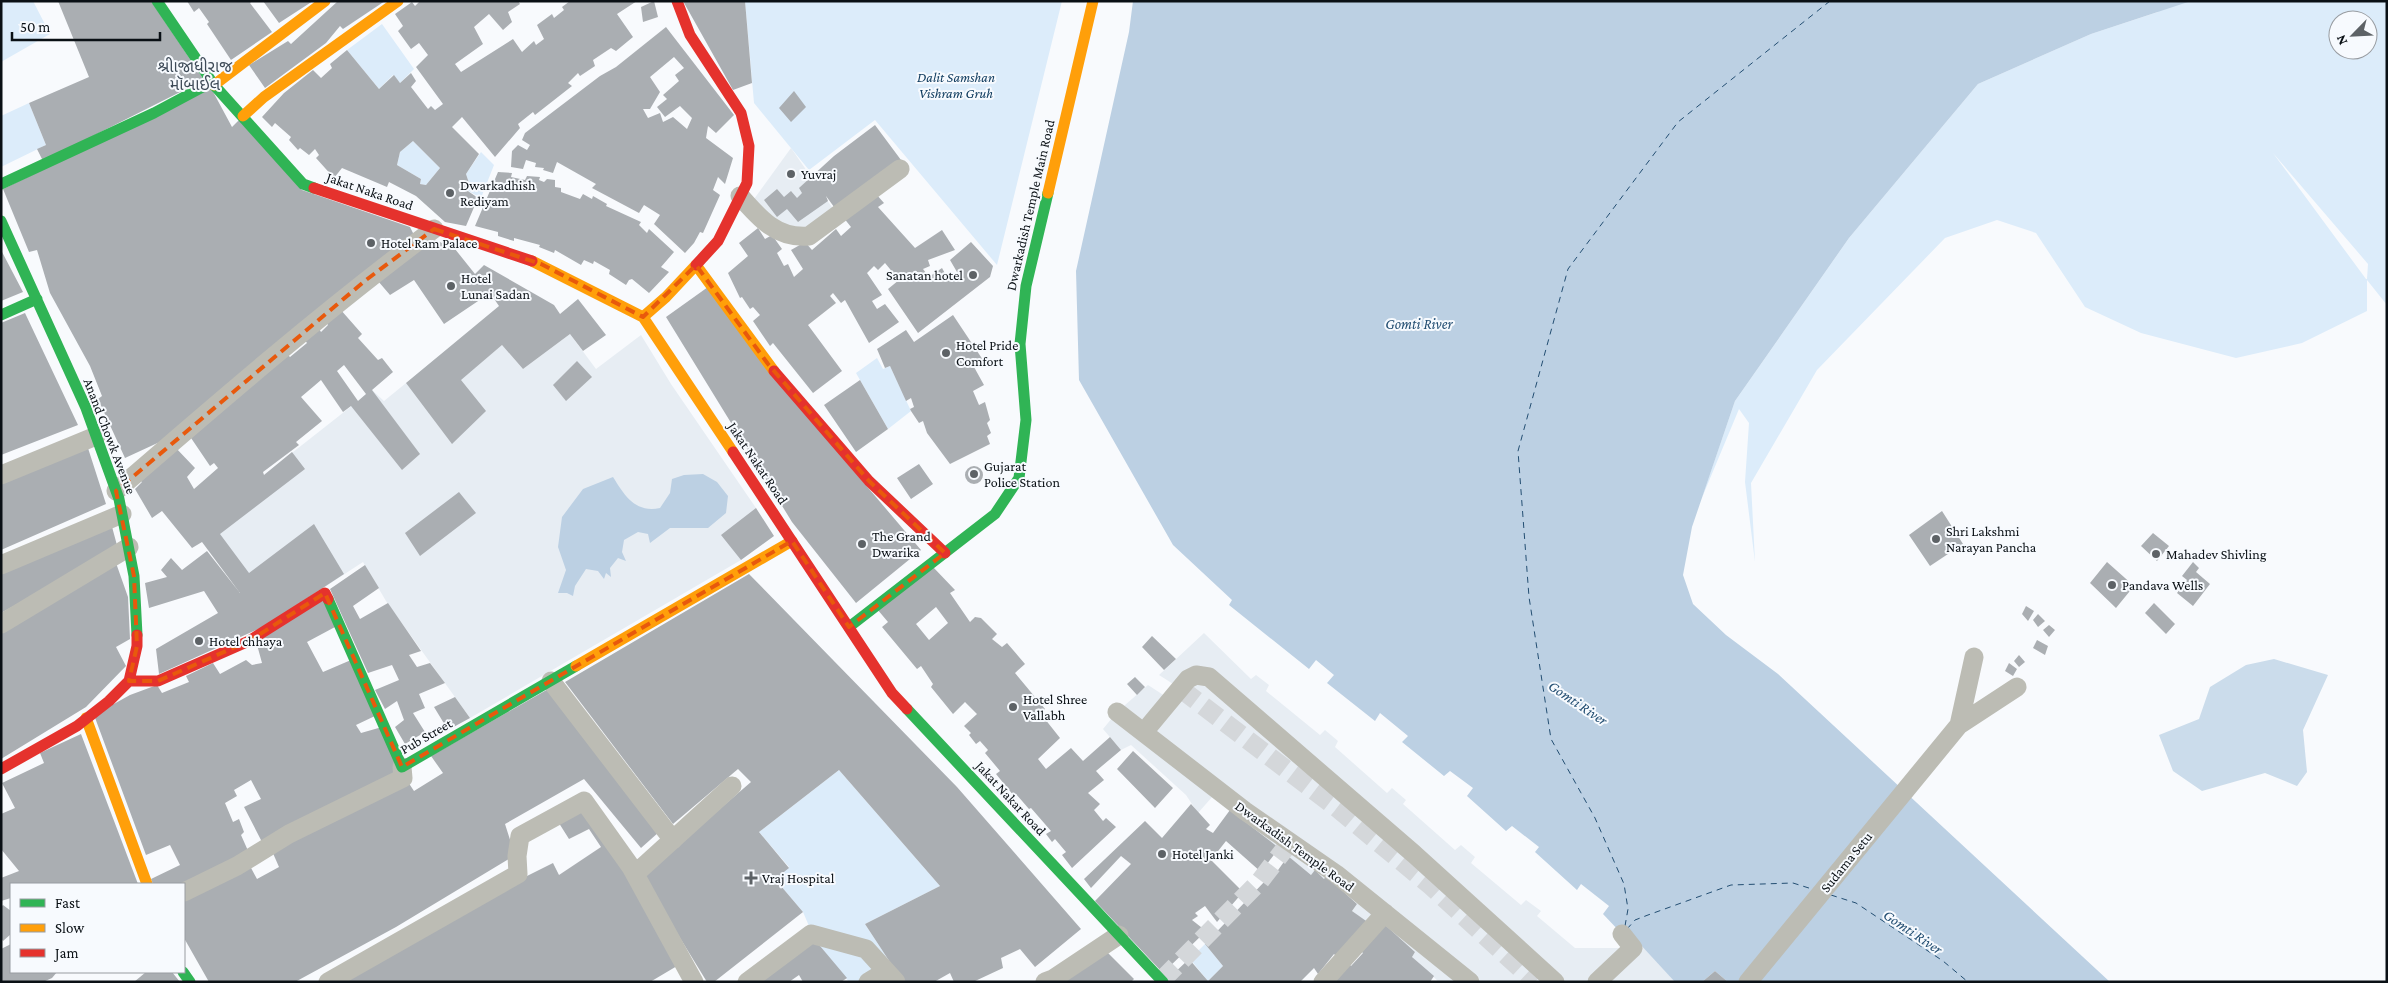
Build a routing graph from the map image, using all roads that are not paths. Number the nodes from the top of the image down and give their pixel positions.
1 (157, 1) edge
2 (325, 1) edge
3 (398, 1) edge
4 (677, 1) edge
5 (1093, 1) edge
6 (213, 84) junction
7 (243, 116) junction
8 (900, 169) dead end
9 (1, 184) edge
10 (740, 196) junction
11 (1, 221) edge
12 (434, 229) junction
13 (696, 266) junction
14 (37, 299) junction
15 (1, 315) edge
16 (643, 317) junction
17 (96, 436) junction
18 (1, 475) edge
19 (116, 491) junction
20 (122, 514) junction
21 (792, 541) junction
22 (129, 547) junction
23 (945, 553) junction
24 (1, 565) edge
25 (1, 624) edge
26 (848, 627) junction
27 (1974, 657) dead end
28 (129, 681) junction
29 (551, 681) junction
30 (2017, 687) dead end
31 (1118, 712) dead end
32 (86, 718) junction
33 (1958, 725) junction
34 (1144, 732) junction
35 (402, 767) junction
36 (1, 769) edge
37 (732, 786) dead end
38 (673, 840) junction
39 (635, 874) junction
40 (147, 883) edge
41 (185, 892) edge
42 (1385, 913) junction
43 (1622, 934) dead end
44 (1119, 935) junction
45 (1449, 975) edge
46 (888, 978) edge
47 (1162, 981) edge
48 (328, 982) edge
49 (694, 982) edge
50 (747, 982) edge
51 (868, 982) edge
52 (1045, 982) edge
53 (1323, 982) edge
54 (1470, 982) edge
55 (1555, 982) edge
56 (1597, 982) edge
57 (1748, 982) edge

1 - 6 main road, Jakat Naka Road
2 - 6 main road
3 - 7 main road
4 - 10 main road
5 - 23 main road, Dwarkadish Temple Main Road
6 - 7 main road, Jakat Naka Road
6 - 9 main road
7 - 12 main road, Jakat Naka Road
8 - 10 street
10 - 13 main road
11 - 14 main road, Anand Chowk Avenue
12 - 16 main road, Jakat Naka Road
12 - 19 street
13 - 16 main road
13 - 23 main road
14 - 15 main road
14 - 17 main road, Anand Chowk Avenue
16 - 21 main road, Jakat Nakat Road
17 - 18 street
17 - 19 main road, Anand Chowk Avenue
19 - 20 main road, Anand Chowk Avenue
20 - 22 main road, Anand Chowk Avenue
20 - 24 street
21 - 26 main road, Jakat Nakat Road
21 - 29 main road, Pub Street
22 - 25 street
22 - 28 main road, Anand Chowk Avenue
23 - 26 main road
26 - 44 main road, Jakat Nakar Road
27 - 33 street
28 - 32 main road
28 - 35 main road, Pub Street
29 - 35 main road, Pub Street
29 - 38 street
30 - 33 street
31 - 34 street, Dwarkadish Temple Road
32 - 36 main road
32 - 40 main road
33 - 57 street, Sudama Setu
34 - 42 street, Dwarkadish Temple Road
34 - 55 street
35 - 41 street
37 - 38 street
38 - 39 street
39 - 48 street
39 - 49 street
42 - 45 street, Dwarkadish Temple Road
42 - 53 street
43 - 56 street
44 - 47 main road, Jakat Nakar Road
44 - 52 street
45 - 54 street, Dwarkadish Temple Road
46 - 50 street
46 - 51 street

